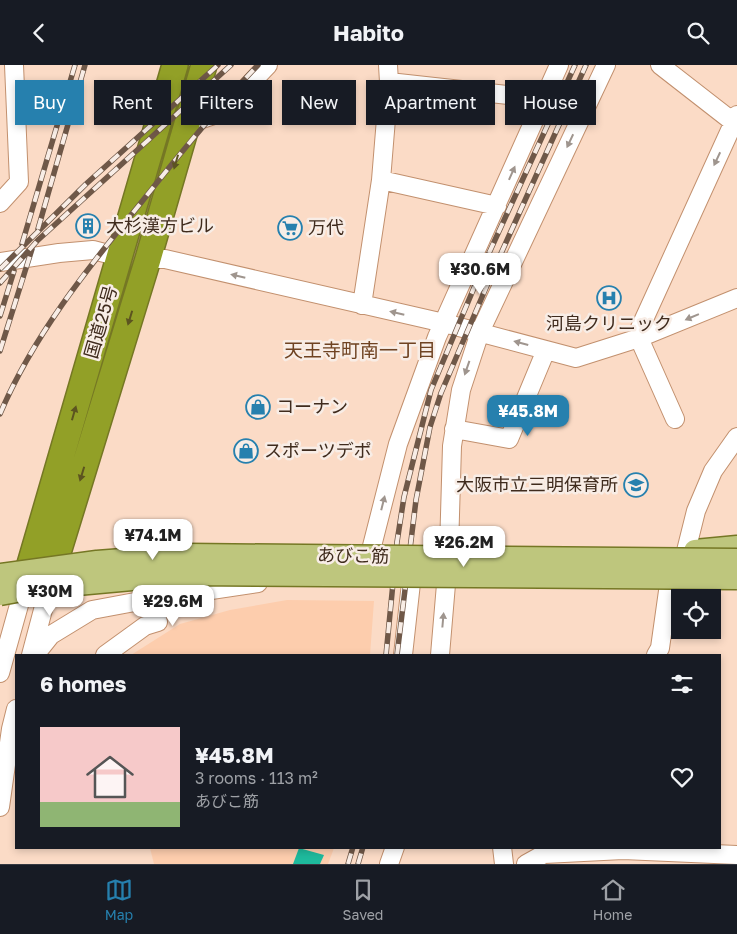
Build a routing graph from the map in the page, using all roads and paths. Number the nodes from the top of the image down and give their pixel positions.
1 (14, 65) edge
2 (175, 65) edge
3 (204, 65) edge
4 (268, 65) edge
5 (559, 65) edge
6 (606, 65) edge
7 (660, 65) edge
8 (389, 74) edge
9 (200, 80) edge
10 (254, 80) edge
11 (552, 80) edge
12 (505, 93) edge
13 (736, 121) edge
14 (187, 125) edge
15 (533, 125) edge
16 (381, 180) junction
17 (0, 203) edge
18 (497, 206) junction
19 (120, 257) junction
20 (148, 259) junction
21 (0, 262) edge
22 (737, 298) edge
23 (362, 305) junction
24 (444, 323) junction
25 (480, 332) junction
26 (639, 338) junction
27 (546, 350) junction
28 (675, 419) dead end
29 (454, 429) junction
30 (737, 437) edge
31 (41, 527) junction
32 (737, 547) edge
33 (449, 549) junction
34 (371, 550) junction
35 (686, 551) junction
36 (56, 559) junction
37 (737, 560) edge
38 (0, 575) edge
39 (26, 578) junction
40 (737, 578) edge
41 (411, 583) junction
42 (246, 584) junction
43 (446, 584) junction
44 (669, 584) junction
45 (737, 589) edge
46 (0, 594) edge
47 (151, 599) junction
48 (31, 654) edge
49 (36, 654) edge
50 (106, 654) edge
51 (403, 654) edge
52 (440, 654) edge
53 (657, 654) edge
54 (0, 673) edge
55 (15, 713) edge
56 (15, 776) edge
57 (4, 796) edge
58 (394, 849) edge
59 (502, 849) edge
60 (732, 858) edge
61 (388, 864) edge
62 (504, 864) edge
63 (526, 864) edge

1 - 17 street
2 - 19 highway, 国道25号
3 - 9 highway, 国道25号
4 - 10 street
5 - 11 street
6 -> 25 street
7 - 13 street
8 - 12 street
8 - 16 street
13 -> 26 street
14 -> 20 highway, 国道25号
18 -> 15 street
16 - 18 street
16 - 23 street
18 - 24 street
19 - 21 street
31 -> 19 highway, 国道25号
23 -> 20 street
20 -> 36 highway, 国道25号
22 -> 26 street
24 -> 23 street
24 - 25 street
34 -> 24 street
27 -> 25 street
25 -> 29 street
26 - 27 street
26 - 28 street
27 - 29 street
29 - 33 street
30 - 35 street
31 - 36 street
31 - 39 highway, 国道25号
32 - 35 main road
33 - 34 street
33 - 35 main road
33 - 43 street
34 - 36 street
35 - 44 street
36 - 39 street
36 - 42 street
36 - 48 street
37 - 38 main road, あびこ筋, bridge
39 - 54 street
40 - 46 main road, あびこ筋, bridge
41 - 42 street
41 - 43 street
41 - 51 street
42 - 47 street
43 - 44 main road
52 -> 43 street
44 - 45 main road
44 - 53 street
47 - 49 street
47 - 50 street
55 - 57 street
56 - 57 street
58 - 61 street
59 - 62 street
60 - 63 street

